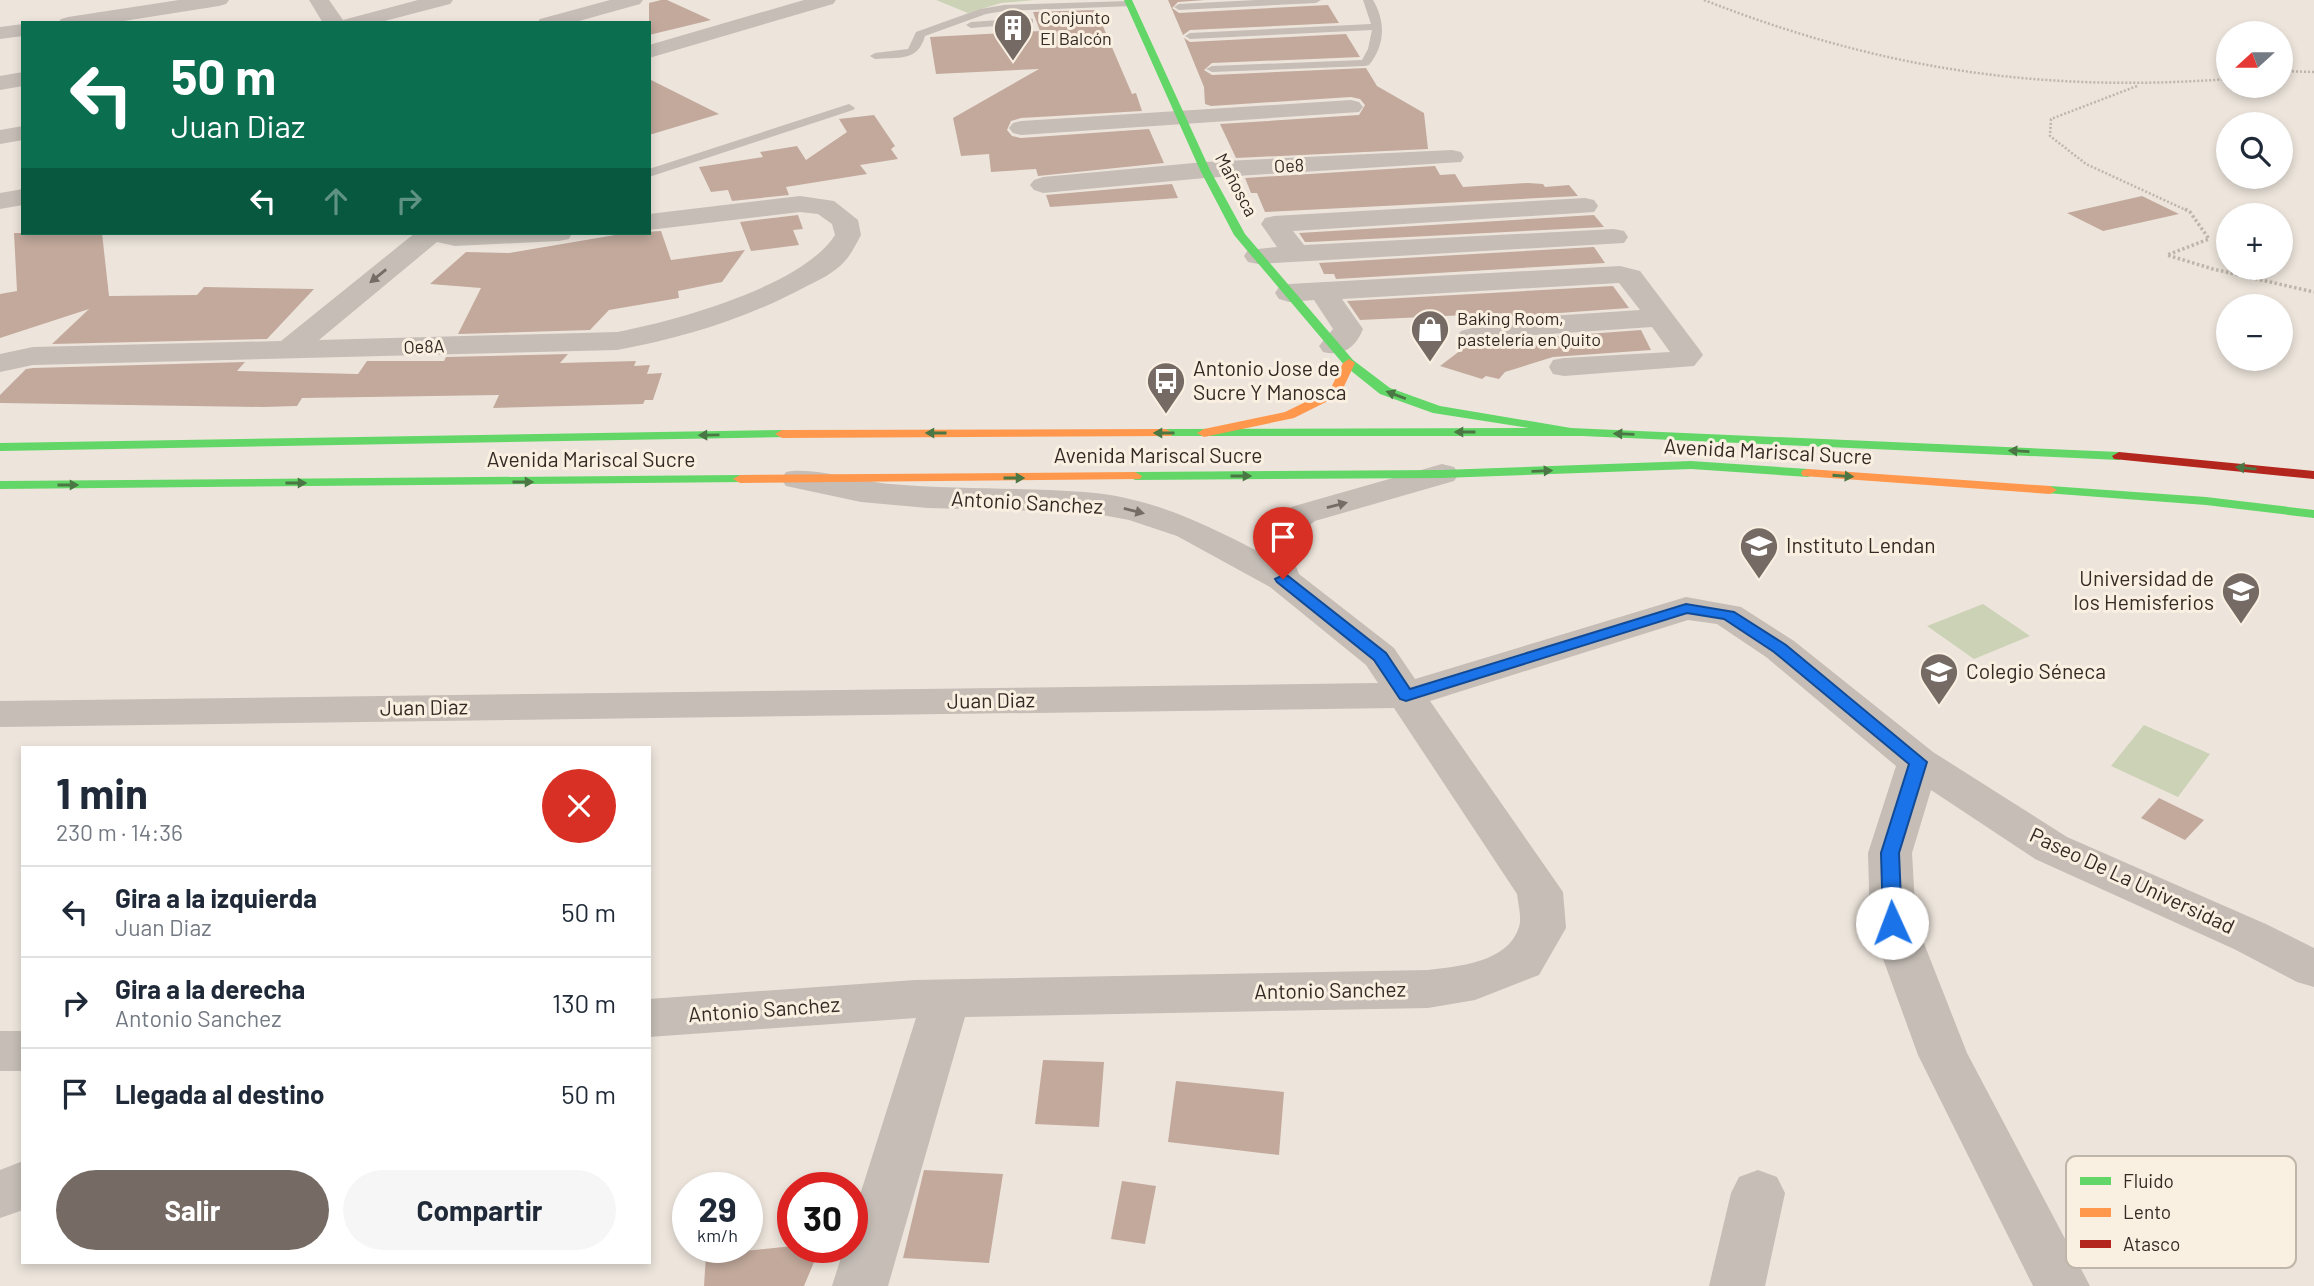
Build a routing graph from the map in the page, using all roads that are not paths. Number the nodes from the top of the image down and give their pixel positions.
1 (219, 0) edge
2 (318, 0) edge
3 (443, 0) edge
4 (633, 0) edge
5 (827, 0) edge
6 (1316, 0) edge
7 (1368, 0) edge
8 (1128, 2) edge
9 (1179, 6) dead end
10 (81, 21) edge
11 (333, 21) edge
12 (359, 21) edge
13 (554, 21) edge
14 (1030, 21) dead end
15 (941, 26) junction
16 (1377, 27) junction
17 (21, 30) edge
18 (0, 33) edge
19 (1191, 36) dead end
20 (651, 51) edge
21 (876, 56) dead end
22 (1212, 69) dead end
23 (21, 79) edge
24 (0, 83) edge
25 (849, 107) dead end
26 (1351, 107) dead end
27 (1182, 117) junction
28 (1021, 128) dead end
29 (21, 133) edge
30 (0, 137) edge
31 (1452, 156) dead end
32 (1205, 170) junction
33 (651, 172) edge
34 (1043, 185) dead end
35 (21, 197) edge
36 (0, 201) edge
37 (1585, 206) dead end
38 (651, 222) edge
39 (443, 235) edge
40 (443, 235) edge
41 (1615, 237) dead end
42 (1296, 254) junction
43 (1258, 256) junction
44 (1322, 291) junction
45 (1289, 293) junction
46 (1660, 318) junction
47 (1472, 337) dead end
48 (289, 349) junction
49 (323, 349) junction
50 (1342, 355) junction
51 (0, 363) edge
52 (1564, 367) dead end
53 (1582, 432) junction
54 (1204, 433) junction
55 (0, 447) edge
56 (1442, 474) junction
57 (2314, 475) edge
58 (799, 479) junction
59 (0, 485) edge
60 (2314, 514) edge
61 (1283, 579) junction
62 (1406, 695) junction
63 (0, 714) edge
64 (1918, 762) junction
65 (2314, 969) edge
66 (946, 998) junction
67 (651, 1018) edge
68 (0, 1051) edge
69 (21, 1051) edge
70 (21, 1185) edge
71 (1759, 1193) dead end
72 (0, 1195) edge
73 (860, 1286) edge
74 (1737, 1286) edge
75 (2062, 1286) edge

1 - 10 street
2 - 11 street
3 - 12 street
4 - 13 street
5 - 20 street
6 - 9 lane
7 - 16 lane
8 - 15 lane
8 - 27 main road, Mañosca
14 - 15 lane
15 - 21 lane
16 - 19 lane
16 - 22 lane
17 - 18 street
23 - 24 street
25 - 33 lane
26 - 27 street
27 - 28 street
27 - 32 main road, Mañosca
29 - 30 street
31 - 32 street, Oe8
32 - 34 street, Oe8
32 - 43 main road, Mañosca
35 - 36 street
37 - 42 street
38 - 49 street, Oe8A
39 -> 48 street
40 - 49 street
41 - 42 street
42 - 43 street
43 - 45 main road, Mañosca
44 - 45 street
44 - 46 street
44 - 50 street
45 - 50 main road, Mañosca
46 - 47 street
46 - 52 street
48 - 49 street, Oe8A
48 - 51 street, Oe8A
53 -> 50 main road, Mañosca
50 - 54 main road
53 -> 54 main road, Avenida Mariscal Sucre
57 -> 53 main road, Avenida Mariscal Sucre
54 -> 55 main road, Avenida Mariscal Sucre
58 -> 56 main road, Avenida Mariscal Sucre
56 -> 60 main road, Avenida Mariscal Sucre
61 -> 56 street
59 -> 58 main road, Avenida Mariscal Sucre
58 -> 61 street, Antonio Sanchez
61 - 62 street, Antonio Sanchez
62 - 63 street, Juan Diaz
62 - 64 street, Juan Diaz
62 - 66 street, Antonio Sanchez
64 - 65 street, Paseo De La Universidad
64 - 75 street
66 - 67 street, Antonio Sanchez
66 - 73 street
68 - 69 street
70 - 72 street
71 - 74 street

